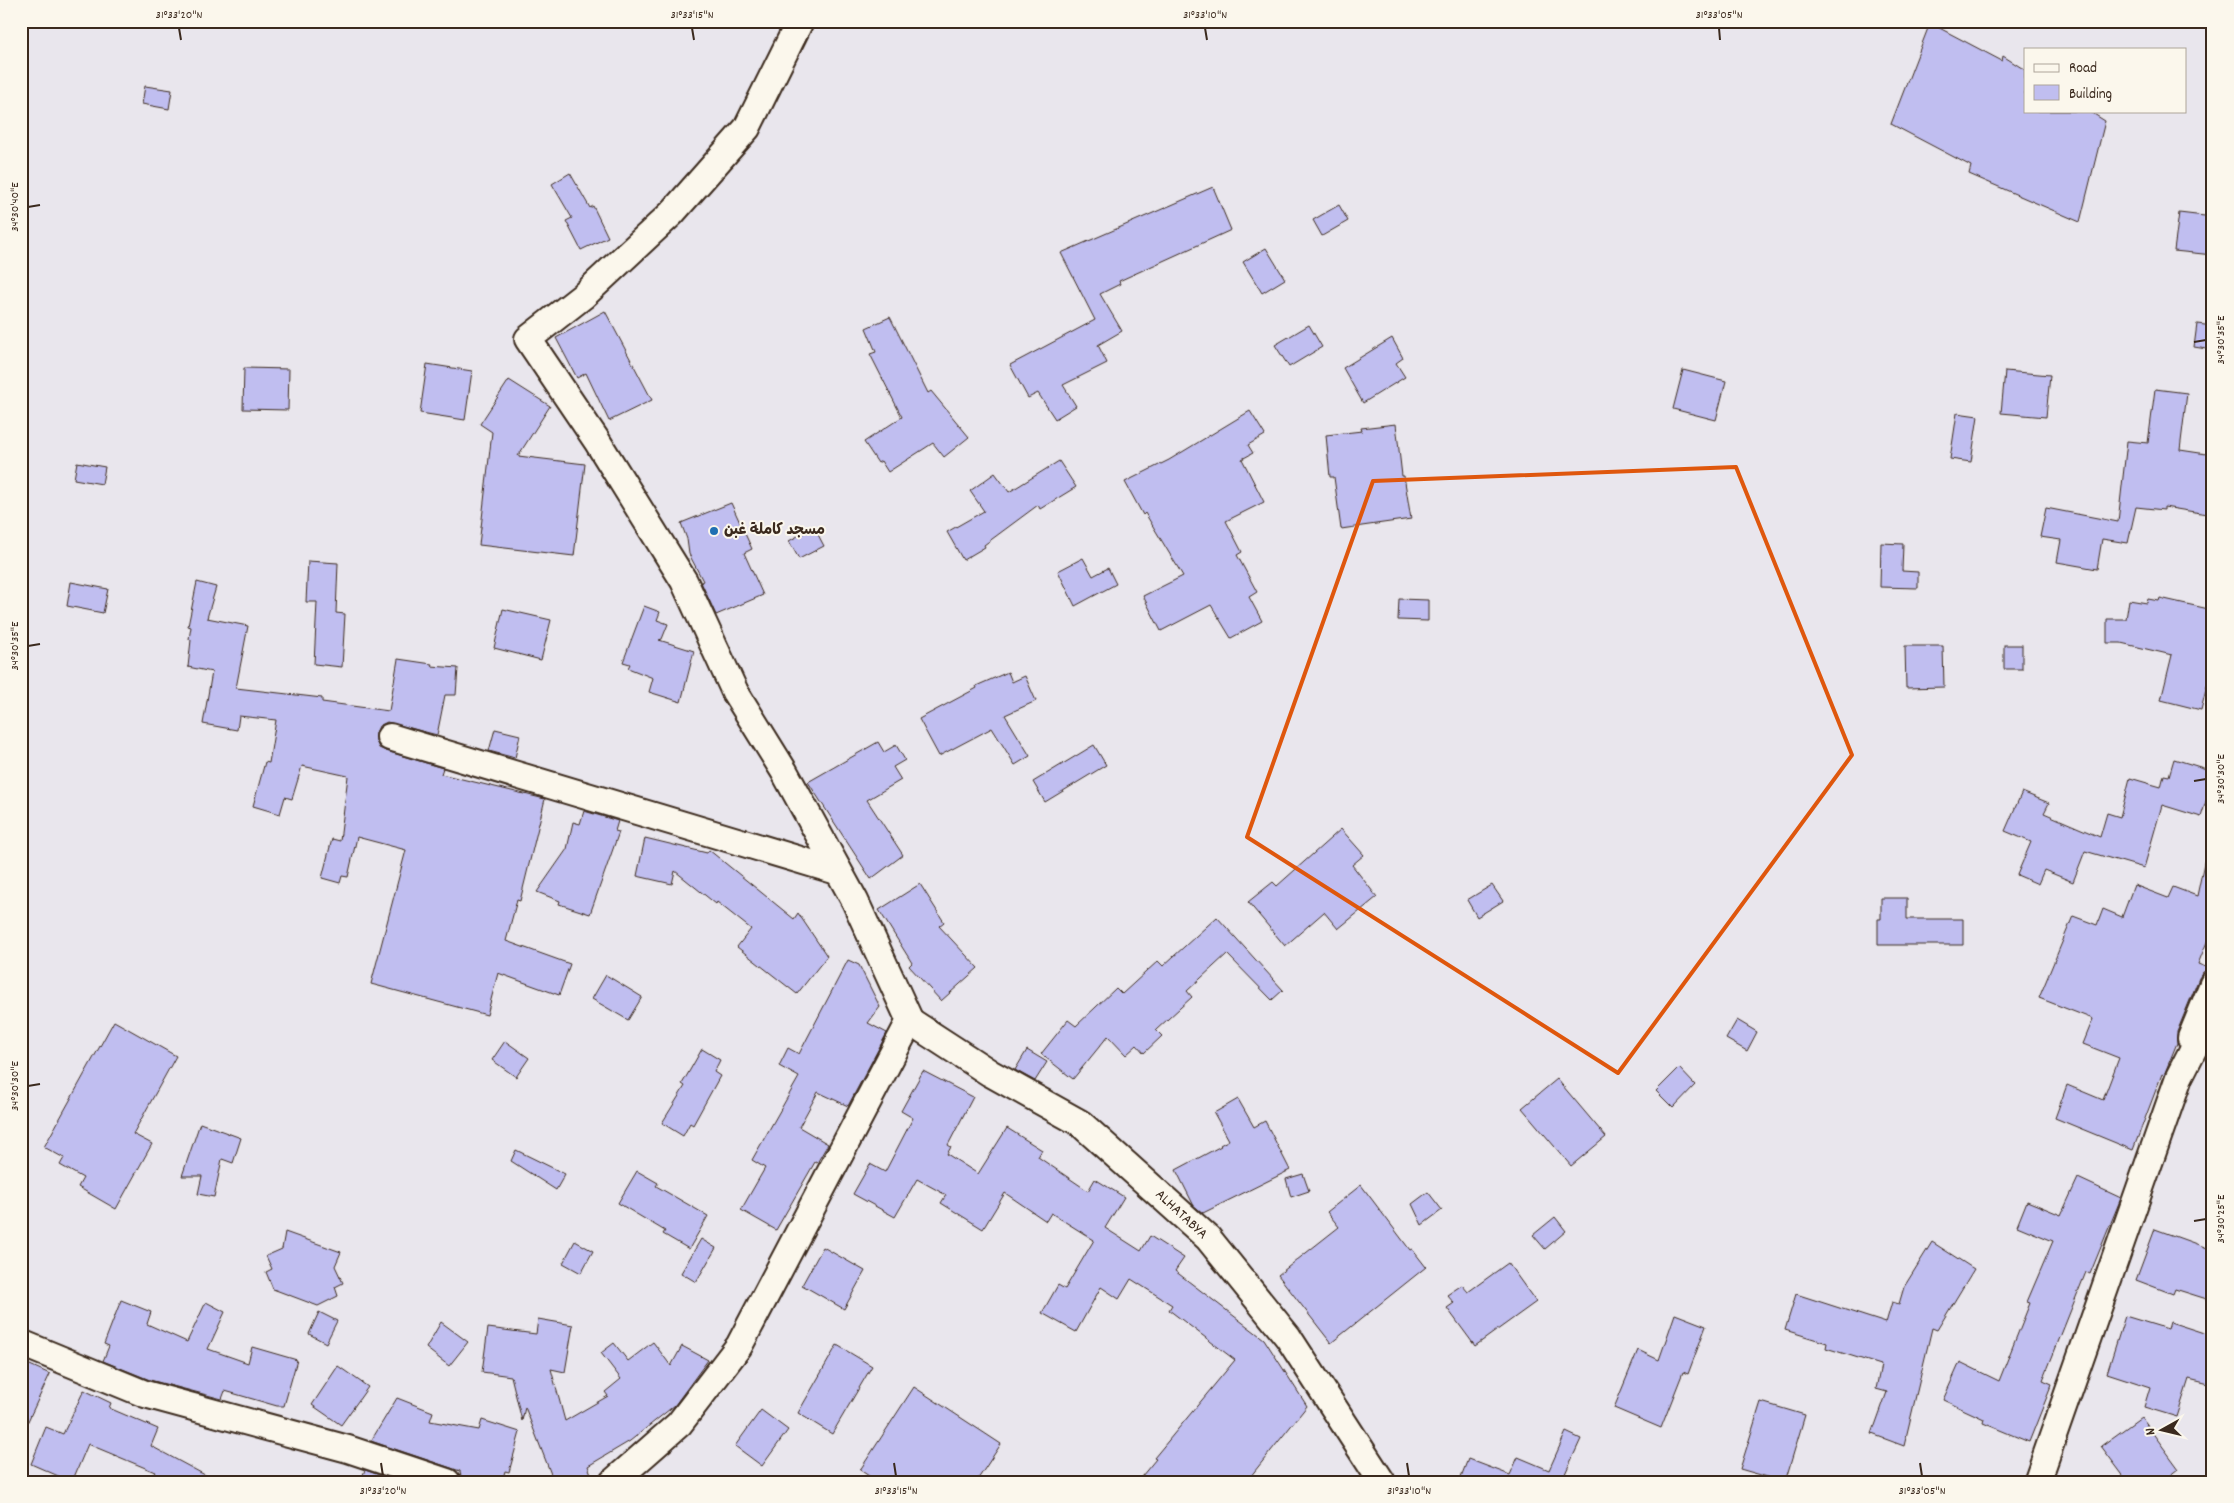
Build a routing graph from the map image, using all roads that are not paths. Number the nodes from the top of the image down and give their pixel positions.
1 (800, 21) edge
2 (390, 737) dead end
3 (837, 871) junction
4 (2213, 984) edge
5 (910, 1021) junction
6 (2206, 1039) edge
7 (21, 1342) edge
8 (447, 1482) edge
9 (613, 1482) edge
10 (1382, 1482) edge
11 (2037, 1482) edge

1 - 3 street
2 - 3 street
3 - 5 street
4 - 6 street
5 - 9 street
5 - 10 street, ALHATABYA
6 - 11 street
7 - 8 street

